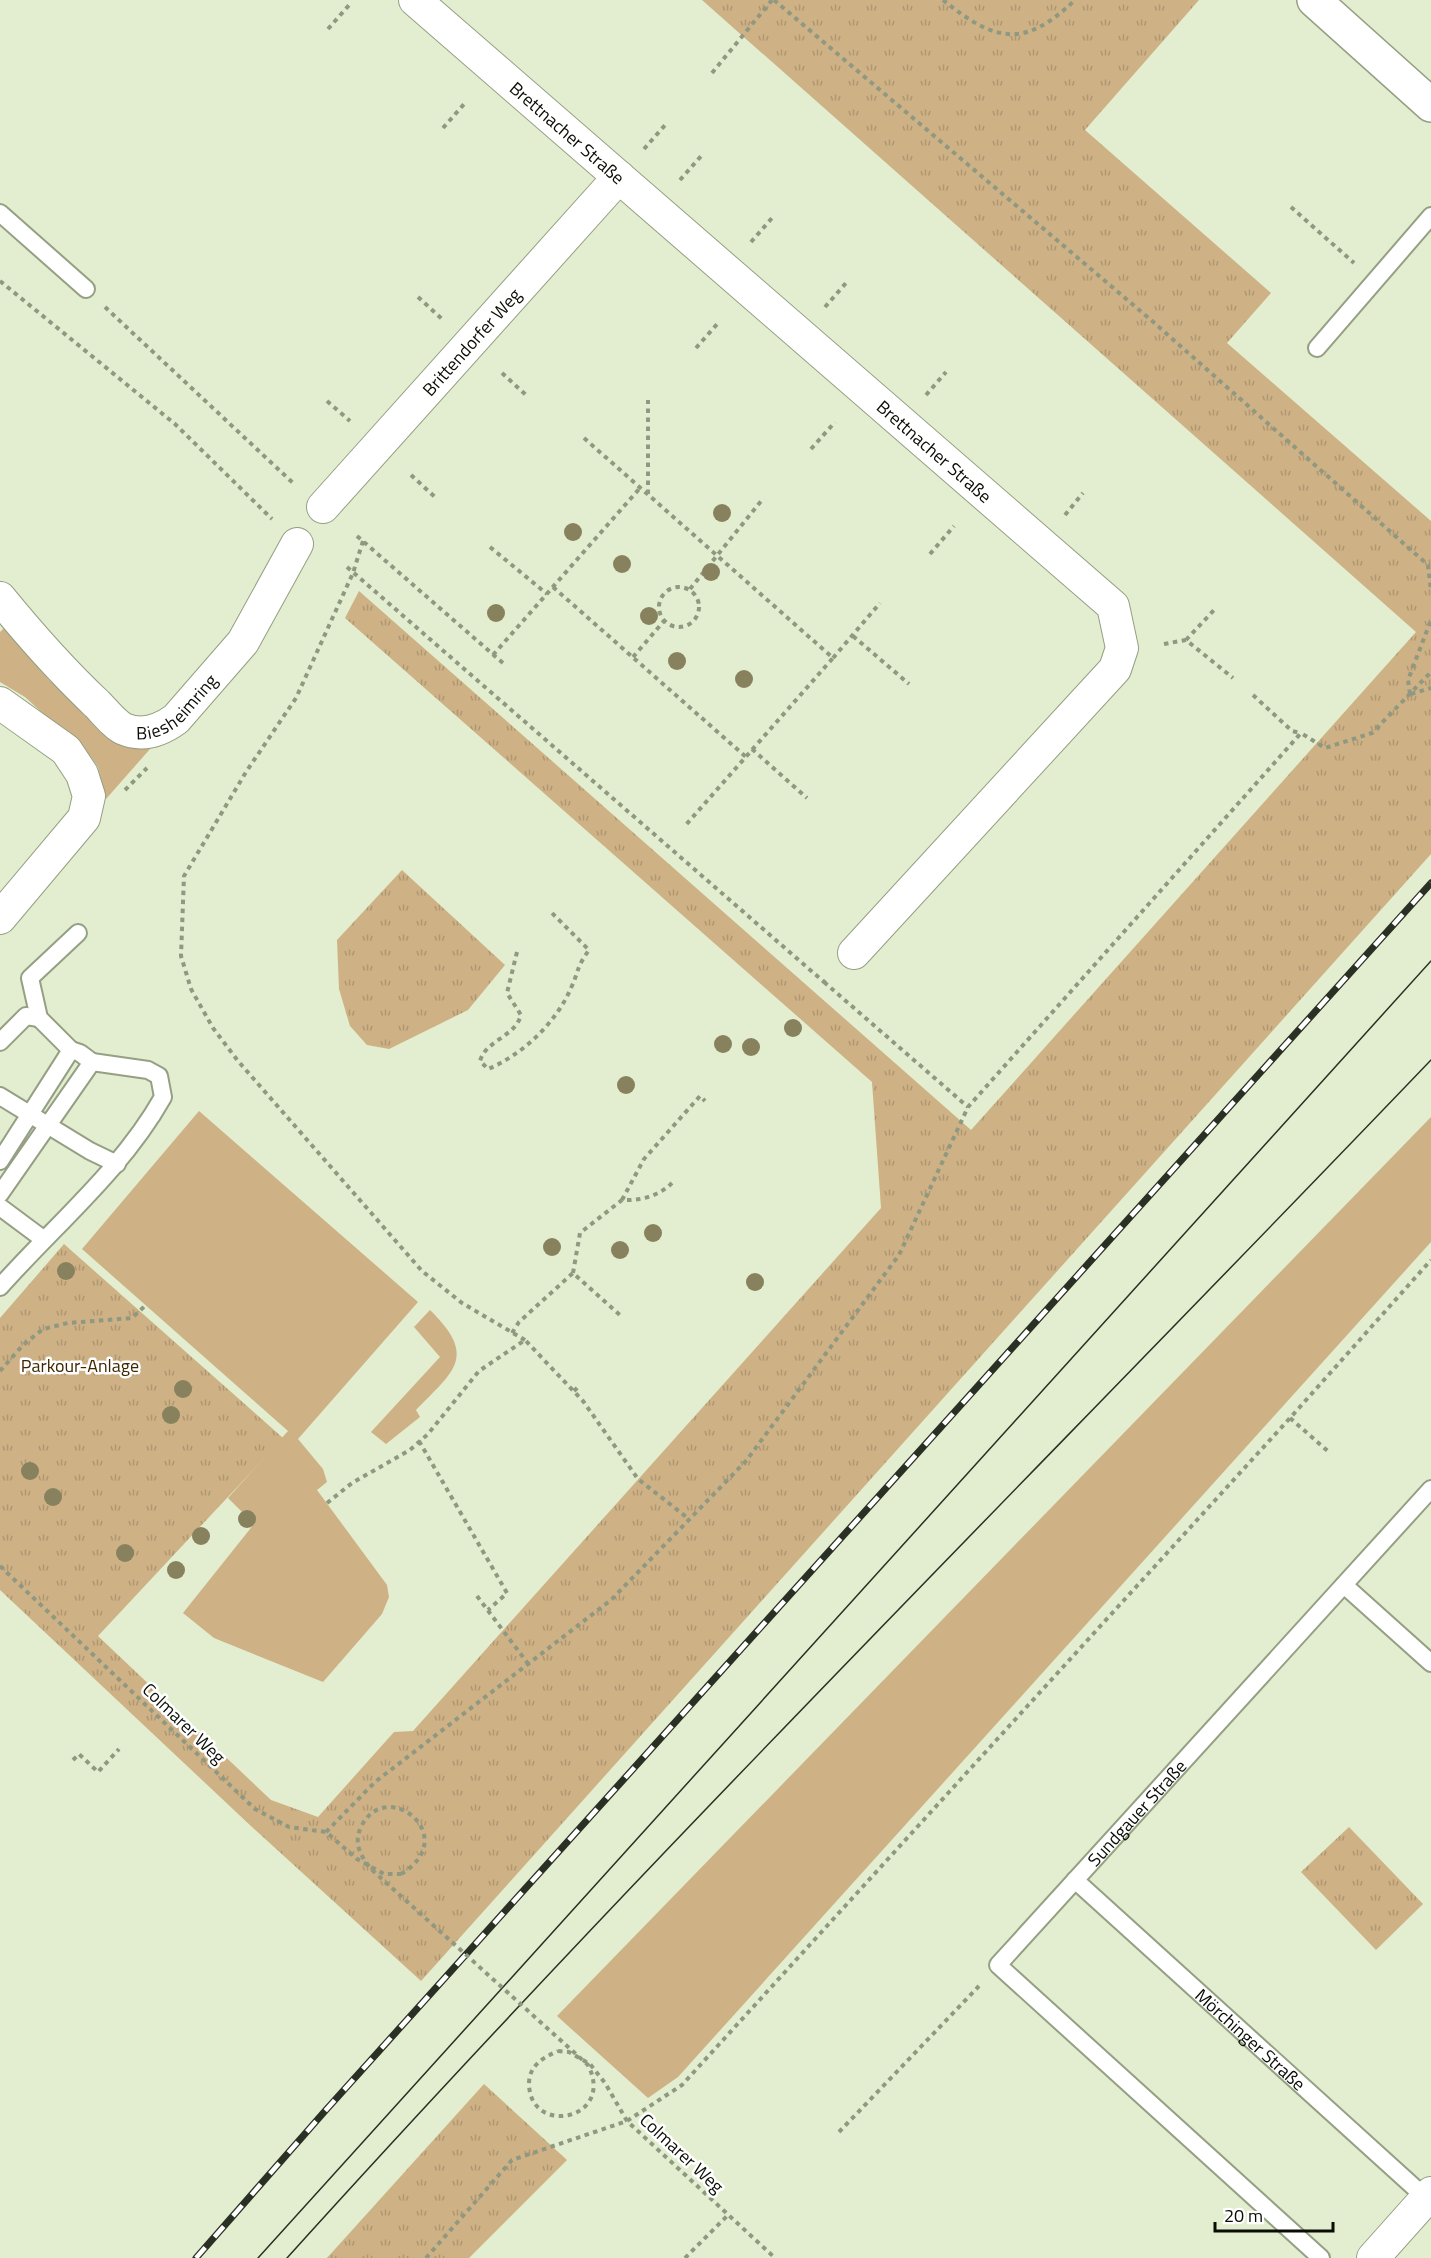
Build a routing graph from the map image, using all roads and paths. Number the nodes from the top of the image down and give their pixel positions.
1 (415, 0) edge
2 (773, 0) edge
3 (943, 0) edge
4 (1075, 0) edge
5 (1314, 0) edge
6 (350, 4) dead end
7 (328, 29) dead end
8 (712, 73) dead end
9 (465, 103) dead end
10 (1431, 105) edge
11 (666, 124) dead end
12 (443, 128) dead end
13 (644, 149) dead end
14 (702, 155) dead end
15 (619, 177) junction
16 (680, 180) dead end
17 (1291, 207) dead end
18 (0, 213) edge
19 (1431, 216) edge
20 (772, 218) dead end
21 (751, 243) dead end
22 (0, 281) edge
23 (1374, 282) junction
24 (846, 283) dead end
25 (86, 289) joint
26 (418, 297) dead end
27 (825, 307) dead end
28 (442, 318) dead end
29 (719, 322) dead end
30 (696, 348) dead end
31 (1317, 348) dead end
32 (946, 372) dead end
33 (502, 373) dead end
34 (526, 395) dead end
35 (926, 395) dead end
36 (648, 400) dead end
37 (327, 401) dead end
38 (350, 421) dead end
39 (835, 422) dead end
40 (584, 438) dead end
41 (811, 449) dead end
42 (411, 475) dead end
43 (293, 483) dead end
44 (640, 488) junction
45 (1083, 493) dead end
46 (648, 495) junction
47 (436, 498) dead end
48 (762, 500) dead end
49 (322, 507) dead end
50 (1064, 516) dead end
51 (954, 525) dead end
52 (357, 536) dead end
53 (363, 541) junction
54 (297, 544) joint
55 (490, 547) dead end
56 (930, 554) dead end
57 (716, 556) junction
58 (347, 567) dead end
59 (353, 573) junction
60 (553, 587) junction
61 (690, 589) junction
62 (1431, 591) edge
63 (547, 594) junction
64 (0, 598) edge
65 (879, 603) dead end
66 (1215, 609) dead end
67 (1431, 620) edge
68 (664, 621) junction
69 (853, 636) junction
70 (1186, 640) junction
71 (1164, 644) dead end
72 (493, 655) junction
73 (633, 657) junction
74 (833, 658) junction
75 (504, 664) dead end
76 (1431, 672) edge
77 (1233, 678) dead end
78 (909, 684) dead end
79 (1431, 688) edge
80 (1410, 694) junction
81 (1253, 695) dead end
82 (0, 703) edge
83 (176, 719) junction
84 (1301, 733) junction
85 (752, 749) junction
86 (746, 757) junction
87 (807, 798) dead end
88 (84, 818) junction
89 (684, 827) dead end
90 (549, 910) dead end
91 (0, 918) edge
92 (78, 933) dead end
93 (517, 952) dead end
94 (854, 952) joint
95 (824, 982) junction
96 (39, 1018) junction
97 (0, 1042) edge
98 (70, 1050) junction
99 (92, 1062) junction
100 (0, 1096) edge
101 (705, 1101) dead end
102 (968, 1107) junction
103 (31, 1114) junction
104 (46, 1124) junction
105 (0, 1161) edge
106 (117, 1164) junction
107 (672, 1183) dead end
108 (0, 1194) edge
109 (622, 1200) junction
110 (0, 1207) edge
111 (43, 1239) junction
112 (1431, 1260) edge
113 (573, 1273) junction
114 (0, 1287) edge
115 (147, 1304) dead end
116 (620, 1316) dead end
117 (512, 1333) junction
118 (525, 1340) junction
119 (0, 1371) edge
120 (580, 1384) dead end
121 (574, 1391) junction
122 (1290, 1418) junction
123 (420, 1441) junction
124 (1330, 1453) dead end
125 (1431, 1489) edge
126 (327, 1503) dead end
127 (689, 1519) junction
128 (0, 1566) edge
129 (1344, 1584) junction
130 (477, 1596) dead end
131 (488, 1610) junction
132 (1431, 1663) edge
133 (529, 1665) junction
134 (119, 1749) dead end
135 (73, 1760) dead end
136 (326, 1832) junction
137 (1075, 1880) junction
138 (998, 1965) junction
139 (627, 2121) junction
140 (839, 2132) dead end
141 (1429, 2195) edge
142 (729, 2214) junction
143 (426, 2258) edge
144 (685, 2258) edge
145 (775, 2258) edge
146 (1321, 2258) edge
147 (1373, 2258) edge

1 - 15 street, Brettnacher Straße
2 - 8 path
2 - 62 path
3 - 4 path
5 - 10 street
6 - 7 path
9 - 12 path
11 - 13 path
14 - 16 path
15 - 49 street, Brittendorfer Weg
15 - 94 street, Brettnacher Straße
17 - 23 path
18 - 25 lane
19 - 23 lane
20 - 21 path
22 - 54 path
23 - 31 lane
24 - 27 path
25 - 43 path
26 - 28 path
29 - 30 path
32 - 35 path
33 - 34 path
36 - 46 path
37 - 38 path
39 - 41 path
40 - 44 path
42 - 47 path
44 - 46 path
44 - 60 path
45 - 50 path
46 - 57 path
48 - 57 path
51 - 56 path
52 - 53 path
53 - 59 path
53 - 72 path
54 - 83 street, Biesheimring
55 - 63 path
57 - 61 path
57 - 74 path
58 - 59 path
59 - 95 path
59 - 117 path
60 - 63 path
60 - 73 path
61 - 68 path
61 - 68 path
63 - 72 path
64 - 83 street, Biesheimring
65 - 69 path
66 - 70 path
67 - 80 path
68 - 73 path
69 - 74 path
69 - 78 path
70 - 71 path
70 - 77 path
72 - 75 path
73 - 86 path
74 - 85 path
76 - 80 path
79 - 80 path
80 - 84 path
81 - 84 path
82 - 88 street
83 - 88 path
84 - 102 path
85 - 86 path
85 - 87 path
86 - 89 path
88 - 91 street
90 - 93 path
92 - 96 lane
94 - 95 path
95 - 102 path
96 - 97 lane
96 - 98 lane
98 - 99 lane
98 - 103 lane
99 - 104 lane
99 - 106 lane
100 - 103 lane
101 - 109 path
102 - 127 path
103 - 104 lane
103 - 105 lane
104 - 106 lane
104 - 108 lane
106 - 111 lane
107 - 109 path
109 - 113 path
110 - 111 lane
111 - 114 lane
112 - 122 path
113 - 116 path
113 - 117 path
115 - 119 path
117 - 118 path
118 - 121 path
118 - 123 path
120 - 121 path
121 - 127 path
122 - 124 path
122 - 139 path
123 - 126 path
123 - 131 path
125 - 129 lane, Sundgauer Straße
127 - 133 path
128 - 136 path, Colmarer Weg
129 - 132 lane
129 - 137 lane, Sundgauer Straße
130 - 131 path
131 - 133 path
133 - 136 path
134 - 135 path
136 - 139 path, Colmarer Weg, bridge
137 - 138 lane, Sundgauer Straße
137 - 141 lane, Mörchinger Straße
138 - 140 path
138 - 146 lane
139 - 142 path, Colmarer Weg
139 - 143 path
141 - 147 street, Mörchinger Straße
142 - 144 path
142 - 145 path, Colmarer Weg

